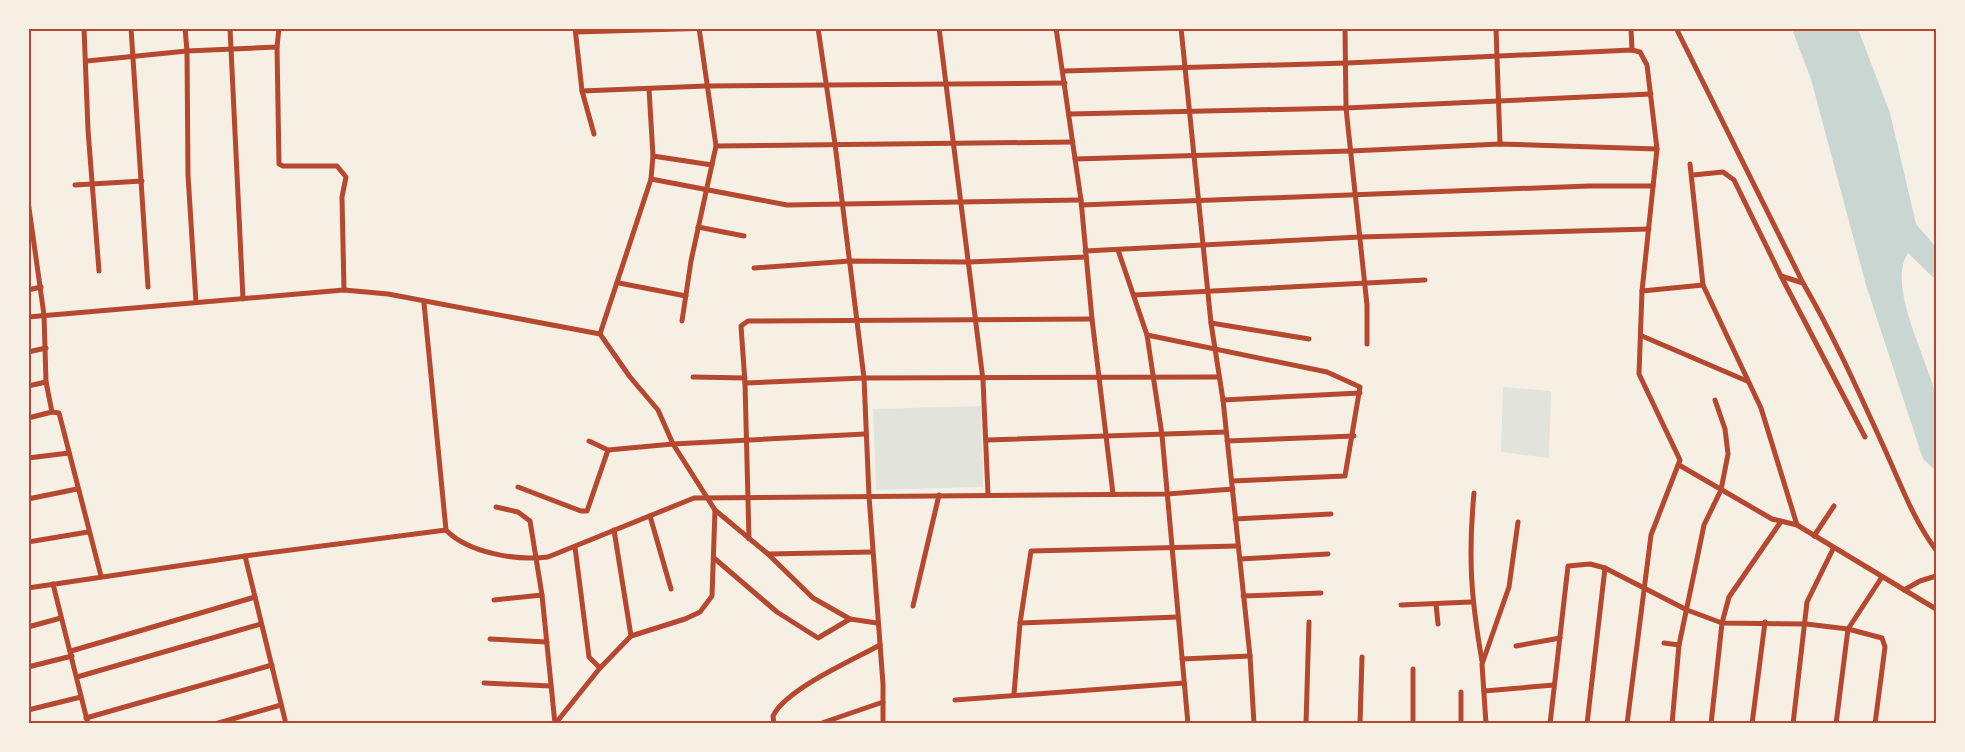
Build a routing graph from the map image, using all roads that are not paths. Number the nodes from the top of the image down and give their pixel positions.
1 (84, 28) edge
2 (131, 28) edge
3 (185, 28) edge
4 (230, 28) edge
5 (279, 28) edge
6 (713, 28) edge
7 (818, 28) edge
8 (939, 28) edge
9 (1056, 28) edge
10 (1181, 28) edge
11 (1345, 28) edge
12 (1496, 28) edge
13 (1631, 28) edge
14 (1676, 28) edge
15 (699, 29) edge
16 (575, 30) edge
17 (277, 47) junction
18 (231, 50) junction
19 (1632, 50) junction
20 (187, 51) junction
21 (133, 56) junction
22 (1497, 57) junction
23 (87, 61) junction
24 (1347, 63) junction
25 (1185, 67) junction
26 (1064, 71) junction
27 (945, 83) junction
28 (1065, 83) junction
29 (825, 85) junction
30 (706, 86) junction
31 (650, 89) junction
32 (582, 91) junction
33 (1651, 94) junction
34 (1499, 102) junction
35 (1346, 108) junction
36 (1190, 111) junction
37 (1070, 114) junction
38 (594, 134) dead end
39 (953, 142) junction
40 (1073, 142) junction
41 (835, 144) junction
42 (1500, 144) junction
43 (717, 146) junction
44 (1657, 149) junction
45 (1351, 151) junction
46 (1195, 154) junction
47 (653, 156) junction
48 (1075, 159) junction
49 (1690, 164) dead end
50 (712, 165) junction
51 (1693, 175) junction
52 (651, 179) junction
53 (142, 181) junction
54 (94, 183) junction
55 (75, 184) dead end
56 (1653, 186) junction
57 (706, 188) junction
58 (1356, 195) junction
59 (1201, 200) junction
60 (28, 201) edge
61 (961, 202) junction
62 (1081, 203) junction
63 (842, 204) junction
64 (698, 227) junction
65 (1649, 228) junction
66 (30, 229) edge
67 (744, 236) dead end
68 (1360, 237) junction
69 (1203, 244) junction
70 (1118, 250) junction
71 (1085, 254) junction
72 (36, 257) junction
73 (28, 259) edge
74 (850, 261) junction
75 (968, 262) junction
76 (754, 268) dead end
77 (99, 271) dead end
78 (1781, 276) junction
79 (1425, 280) dead end
80 (1365, 281) junction
81 (1803, 283) junction
82 (619, 284) junction
83 (1703, 285) junction
84 (41, 287) junction
85 (148, 287) dead end
86 (28, 290) edge
87 (344, 290) junction
88 (1209, 290) junction
89 (1642, 291) junction
90 (1134, 295) junction
91 (686, 296) junction
92 (243, 298) junction
93 (196, 303) junction
94 (424, 303) junction
95 (44, 315) junction
96 (28, 317) edge
97 (975, 319) junction
98 (1092, 319) junction
99 (857, 320) junction
100 (682, 321) dead end
101 (1211, 323) junction
102 (600, 334) junction
103 (1147, 335) junction
104 (1642, 336) junction
105 (1309, 339) dead end
106 (1367, 344) dead end
107 (46, 348) junction
108 (1216, 348) junction
109 (28, 352) edge
110 (693, 377) dead end
111 (1152, 377) junction
112 (1219, 377) junction
113 (864, 378) junction
114 (1099, 379) junction
115 (983, 380) junction
116 (745, 381) junction
117 (1747, 381) junction
118 (46, 382) junction
119 (28, 386) edge
120 (1360, 393) junction
121 (1223, 400) junction
122 (1715, 400) dead end
123 (52, 412) junction
124 (28, 418) edge
125 (1226, 432) junction
126 (865, 435) junction
127 (1162, 435) junction
128 (1354, 436) junction
129 (1107, 437) junction
130 (1865, 437) dead end
131 (745, 440) junction
132 (987, 440) junction
133 (589, 441) dead end
134 (1227, 441) junction
135 (673, 444) junction
136 (608, 450) junction
137 (69, 453) junction
138 (28, 458) edge
139 (1679, 465) junction
140 (1232, 481) junction
141 (518, 488) dead end
142 (77, 489) junction
143 (1233, 489) junction
144 (1721, 490) junction
145 (1474, 493) dead end
146 (988, 494) junction
147 (1113, 494) junction
148 (1167, 494) junction
149 (939, 495) junction
150 (869, 496) junction
151 (708, 498) junction
152 (748, 498) junction
153 (28, 499) edge
154 (1834, 506) dead end
155 (496, 507) dead end
156 (715, 510) junction
157 (1331, 514) dead end
158 (650, 516) junction
159 (1235, 519) junction
160 (1518, 522) dead end
161 (1780, 523) junction
162 (1797, 525) junction
163 (446, 530) junction
164 (614, 530) junction
165 (88, 532) junction
166 (1814, 536) junction
167 (749, 539) junction
168 (28, 542) edge
169 (575, 546) junction
170 (1238, 546) junction
171 (1833, 549) junction
172 (1173, 550) junction
173 (1936, 550) edge
174 (872, 552) junction
175 (768, 554) junction
176 (1328, 554) dead end
177 (245, 556) junction
178 (714, 557) junction
179 (537, 559) junction
180 (1240, 559) junction
181 (1605, 568) junction
182 (100, 576) junction
183 (1936, 576) edge
184 (1882, 577) junction
185 (53, 584) junction
186 (28, 588) edge
187 (671, 589) dead end
188 (1645, 589) junction
189 (1905, 590) junction
190 (1321, 593) dead end
191 (542, 596) junction
192 (1243, 596) junction
193 (255, 597) junction
194 (494, 600) dead end
195 (1471, 602) junction
196 (1436, 604) junction
197 (1401, 605) dead end
198 (913, 606) dead end
199 (1936, 609) edge
200 (1687, 610) junction
201 (1178, 617) junction
202 (61, 618) junction
203 (850, 619) junction
204 (1309, 621) dead end
205 (1765, 622) junction
206 (877, 623) junction
207 (1020, 623) junction
208 (1722, 623) junction
209 (261, 624) junction
210 (1438, 624) dead end
211 (1806, 624) junction
212 (28, 627) edge
213 (1848, 629) junction
214 (631, 636) junction
215 (1560, 638) junction
216 (490, 639) dead end
217 (547, 642) junction
218 (1664, 643) dead end
219 (880, 645) junction
220 (1679, 645) junction
221 (1516, 646) dead end
222 (71, 653) junction
223 (1250, 656) junction
224 (1362, 657) dead end
225 (1182, 658) junction
226 (1482, 664) junction
227 (272, 665) junction
228 (28, 667) edge
229 (600, 668) junction
230 (1413, 669) dead end
231 (77, 677) junction
232 (1184, 683) junction
233 (484, 684) dead end
234 (1554, 685) junction
235 (551, 686) junction
236 (1461, 692) dead end
237 (1484, 692) junction
238 (1014, 694) junction
239 (81, 698) junction
240 (955, 700) dead end
241 (883, 702) junction
242 (281, 705) junction
243 (28, 710) edge
244 (87, 721) edge
245 (215, 723) edge
246 (286, 723) edge
247 (555, 723) edge
248 (774, 723) edge
249 (819, 723) edge
250 (885, 723) edge
251 (1188, 723) edge
252 (1254, 723) edge
253 (1306, 723) edge
254 (1360, 723) edge
255 (1413, 723) edge
256 (1461, 723) edge
257 (1486, 723) edge
258 (1550, 723) edge
259 (1587, 723) edge
260 (1619, 723) edge
261 (1628, 723) edge
262 (1672, 723) edge
263 (1711, 723) edge
264 (1752, 723) edge
265 (1793, 723) edge
266 (1836, 723) edge
267 (1875, 723) edge

1 - 23 street
2 - 21 street
3 - 20 street
4 - 18 street
5 - 17 street
6 - 15 street
7 - 29 street
8 - 27 street
9 - 26 street
10 - 25 street
11 - 24 street
12 - 22 street
13 - 19 street
14 - 81 street
15 - 16 street
15 - 30 street
16 - 32 street
17 - 18 street
17 - 87 street
18 - 20 street
18 - 92 street
19 - 22 street
19 - 33 street
20 - 21 street
20 - 93 street
21 - 23 street
21 - 53 street
22 - 24 street
22 - 34 street
23 - 54 street
24 - 25 street
24 - 35 street
25 - 26 street
25 - 36 street
26 - 28 street
27 - 28 street
27 - 29 street
27 - 39 street
28 - 37 street
29 - 30 street
29 - 41 street
30 - 31 street
30 - 43 street
31 - 32 street
31 - 47 street
32 - 38 street
33 - 34 street
33 - 44 street
34 - 35 street
34 - 42 street
35 - 36 street
35 - 45 street
36 - 37 street
36 - 46 street
37 - 40 street
39 - 40 street
39 - 41 street
39 - 61 street
40 - 48 street
41 - 43 street
41 - 63 street
42 - 44 street
42 - 45 street
43 - 50 street
44 - 56 street
45 - 46 street
45 - 58 street
46 - 48 street
46 - 59 street
47 - 50 street
47 - 52 street
48 - 62 street
49 - 51 street
50 - 57 street
51 - 78 street
51 - 83 street
52 - 57 street
52 - 82 street
53 - 54 street
53 - 85 street
54 - 55 street
54 - 77 street
56 - 58 street
56 - 65 street
57 - 63 street
57 - 64 street
58 - 59 street
58 - 68 street
59 - 62 street
59 - 69 street
60 - 66 street
61 - 62 street
61 - 63 street
61 - 75 street
62 - 71 street
63 - 74 street
64 - 67 street
64 - 91 street
65 - 68 street
65 - 89 street
66 - 72 street
68 - 69 street
68 - 80 street
69 - 70 street
69 - 88 street
70 - 71 street
70 - 90 street
71 - 75 street
71 - 98 street
72 - 73 street
72 - 84 street
74 - 75 street
74 - 76 street
74 - 99 street
75 - 97 street
78 - 81 street
78 - 130 street
79 - 80 street
80 - 88 street
80 - 106 street
81 - 173 street
82 - 91 street
82 - 102 street
83 - 89 street
83 - 117 street
84 - 86 street
84 - 95 street
87 - 92 street
87 - 94 street
88 - 90 street
88 - 101 street
89 - 104 street
90 - 103 street
91 - 100 street
92 - 93 street
93 - 95 street
94 - 102 street
94 - 163 street
95 - 96 street
95 - 107 street
97 - 98 street
97 - 99 street
97 - 115 street
98 - 114 street
99 - 113 street
99 - 116 street
101 - 105 street
101 - 108 street
102 - 135 street
103 - 108 street
103 - 111 street
104 - 117 street
104 - 139 street
107 - 109 street
107 - 118 street
108 - 112 street
108 - 120 street
110 - 116 street
111 - 112 street
111 - 114 street
111 - 127 street
112 - 121 street
113 - 115 street
113 - 116 street
113 - 126 street
114 - 115 street
114 - 129 street
115 - 132 street
116 - 131 street
117 - 162 street
118 - 119 street
118 - 123 street
120 - 121 street
120 - 128 street
121 - 125 street
122 - 144 street
123 - 124 street
123 - 137 street
125 - 127 street
125 - 134 street
126 - 131 street
126 - 150 street
127 - 129 street
127 - 148 street
128 - 134 street
128 - 140 street
129 - 132 street
129 - 147 street
131 - 135 street
131 - 152 street
132 - 146 street
133 - 136 street
134 - 140 street
135 - 136 street
135 - 151 street
136 - 141 street
137 - 138 street
137 - 142 street
139 - 144 street
139 - 188 street
140 - 143 street
142 - 153 street
142 - 165 street
143 - 148 street
143 - 159 street
144 - 161 street
144 - 200 street
145 - 195 street
146 - 147 street
146 - 149 street
147 - 148 street
148 - 172 street
149 - 150 street
149 - 198 street
150 - 152 street
150 - 174 street
151 - 152 street
151 - 156 street
151 - 158 street
152 - 167 street
154 - 166 street
155 - 179 street
156 - 167 street
156 - 178 street
157 - 159 street
158 - 164 street
158 - 187 street
159 - 170 street
160 - 226 street
161 - 162 street
161 - 208 street
162 - 166 street
163 - 177 street
163 - 179 street
164 - 169 street
164 - 214 street
165 - 168 street
165 - 182 street
166 - 171 street
167 - 175 street
169 - 179 street
169 - 229 street
170 - 172 street
170 - 180 street
171 - 184 street
171 - 211 street
172 - 201 street
172 - 207 street
174 - 175 street
174 - 206 street
175 - 203 street
176 - 180 street
177 - 182 street
177 - 193 street
178 - 203 street
178 - 214 street
179 - 191 street
180 - 192 street
181 - 188 street
181 - 215 street
181 - 259 street
182 - 185 street
183 - 189 street
184 - 189 street
184 - 213 street
185 - 186 street
185 - 202 street
188 - 200 street
188 - 261 street
189 - 199 street
190 - 192 street
191 - 194 street
191 - 217 street
192 - 223 street
193 - 209 street
193 - 222 street
195 - 196 street
195 - 226 street
196 - 197 street
196 - 210 street
200 - 208 street
200 - 220 street
201 - 207 street
201 - 225 street
202 - 212 street
202 - 222 street
203 - 206 street
204 - 253 street
205 - 208 street
205 - 211 street
205 - 264 street
206 - 219 street
207 - 238 street
208 - 263 street
209 - 227 street
209 - 231 street
211 - 213 street
211 - 265 street
213 - 266 street
213 - 267 street
214 - 229 street
215 - 221 street
215 - 234 street
216 - 217 street
217 - 235 street
218 - 220 street
219 - 241 street
219 - 248 street
220 - 262 street
222 - 228 street
222 - 231 street
223 - 225 street
223 - 252 street
224 - 254 street
225 - 232 street
226 - 237 street
227 - 242 street
227 - 244 street
229 - 247 street
230 - 255 street
231 - 239 street
232 - 238 street
232 - 251 street
233 - 235 street
234 - 237 street
234 - 258 street
235 - 247 street
236 - 256 street
237 - 257 street
238 - 240 street
239 - 243 street
239 - 244 street
241 - 249 street
241 - 250 street
242 - 245 street
242 - 246 street
260 - 261 street

